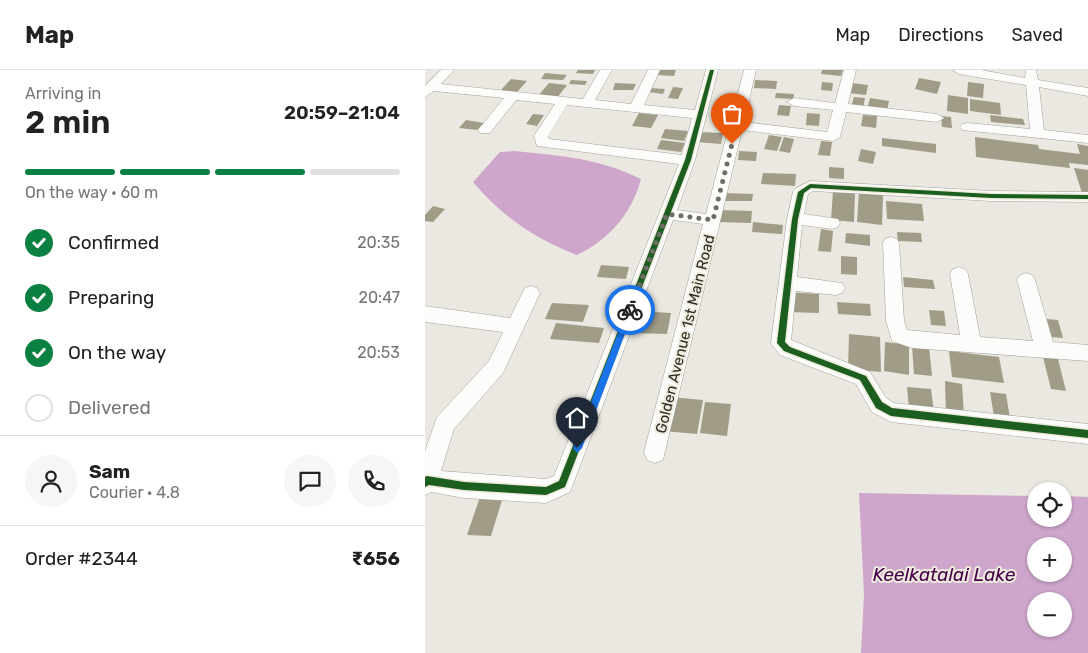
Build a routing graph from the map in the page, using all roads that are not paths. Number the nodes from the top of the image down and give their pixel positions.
1 (448, 70) edge
2 (606, 70) edge
3 (654, 70) edge
4 (712, 70) edge
5 (750, 70) edge
6 (850, 70) edge
7 (959, 70) edge
8 (1030, 70) edge
9 (1032, 84) junction
10 (428, 90) edge
11 (1088, 92) edge
12 (513, 95) junction
13 (563, 101) junction
14 (794, 102) dead end
15 (587, 103) junction
16 (636, 108) junction
17 (841, 108) junction
18 (701, 115) junction
19 (937, 118) dead end
20 (737, 125) junction
21 (967, 127) dead end
22 (485, 130) dead end
23 (1037, 133) junction
24 (1088, 139) edge
25 (689, 160) junction
26 (1088, 197) edge
27 (667, 214) junction
28 (795, 219) junction
29 (713, 220) junction
30 (832, 223) dead end
31 (891, 243) dead end
32 (959, 274) dead end
33 (1026, 280) dead end
34 (787, 283) junction
35 (836, 288) dead end
36 (531, 293) dead end
37 (425, 314) edge
38 (515, 326) junction
39 (972, 346) junction
40 (1045, 350) junction
41 (1088, 353) edge
42 (1088, 434) edge
43 (655, 452) dead end
44 (426, 482) edge

1 - 10 street
2 - 15 street
3 - 16 street
4 - 18 street
5 - 20 street, Golden Avenue 1st Main Road
6 - 17 street
7 - 9 street
8 - 9 street
9 - 11 street
9 - 23 street
10 - 12 street
12 - 13 street
12 - 22 street
13 - 15 street
13 - 25 street
14 - 17 street
15 - 16 street
16 - 18 street
17 - 19 street
17 - 20 street
18 - 25 street
20 - 29 street, Golden Avenue 1st Main Road
21 - 23 street
23 - 24 street
25 - 27 street
26 - 28 street
27 - 29 street
27 - 44 street
28 - 30 street
28 - 34 street
29 - 43 street, Golden Avenue 1st Main Road
31 - 39 street
32 - 39 street
33 - 40 street
34 - 35 street
34 - 42 street
36 - 38 street
37 - 38 street
38 - 44 street
39 - 40 street
40 - 41 street

